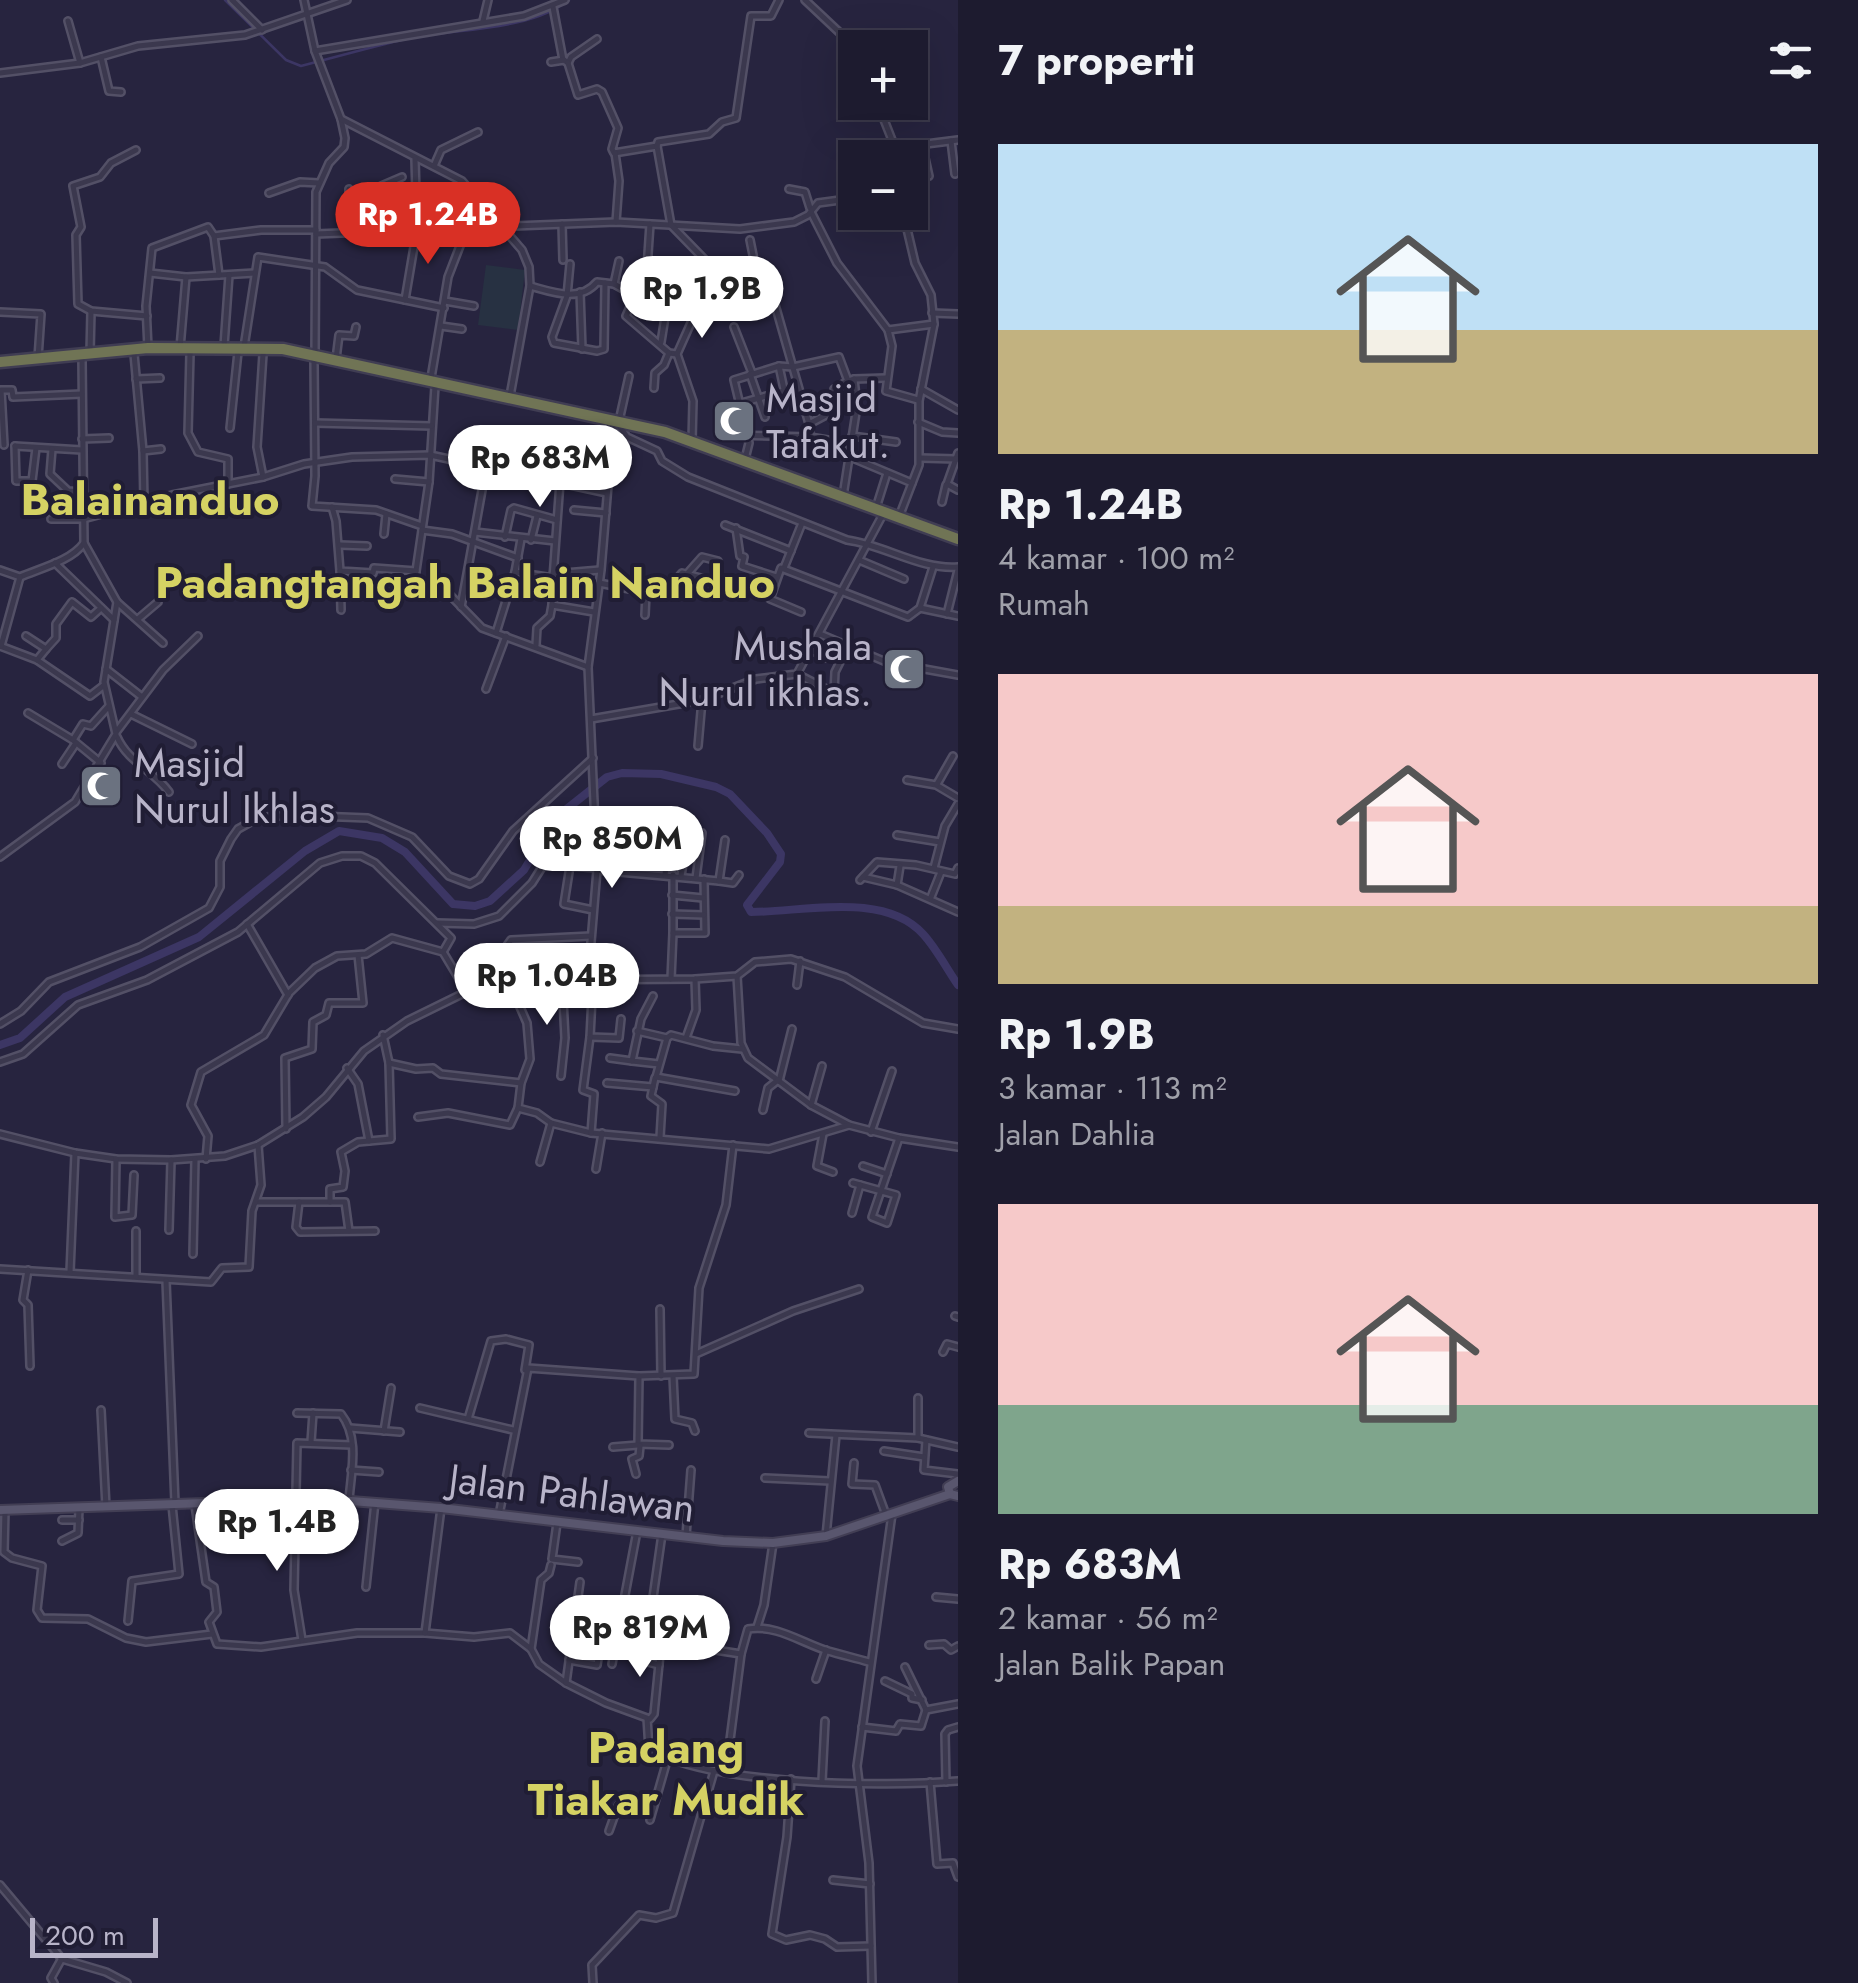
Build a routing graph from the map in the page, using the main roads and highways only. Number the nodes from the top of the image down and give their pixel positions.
1 (185, 350) junction
2 (208, 350) junction
3 (241, 350) junction
4 (86, 356) junction
5 (315, 358) junction
6 (0, 365) edge
7 (433, 383) junction
8 (476, 391) junction
9 (617, 424) junction
10 (827, 493) junction
11 (879, 512) junction
12 (958, 542) edge
13 (958, 1477) edge
14 (954, 1495) edge
15 (2, 1510) edge

1 - 2 highway
1 - 4 highway
1 - 4 highway
2 - 3 highway
2 - 3 highway
3 - 5 highway
3 - 5 highway
4 - 6 highway
4 - 6 highway
5 - 7 highway
5 - 7 highway
7 - 8 highway
8 - 9 highway
8 - 9 highway
9 - 10 highway
9 - 10 highway
10 - 11 highway
10 - 11 highway
11 - 12 highway
11 - 12 highway
13 - 14 main road
14 - 15 main road, Jalan Pahlawan

